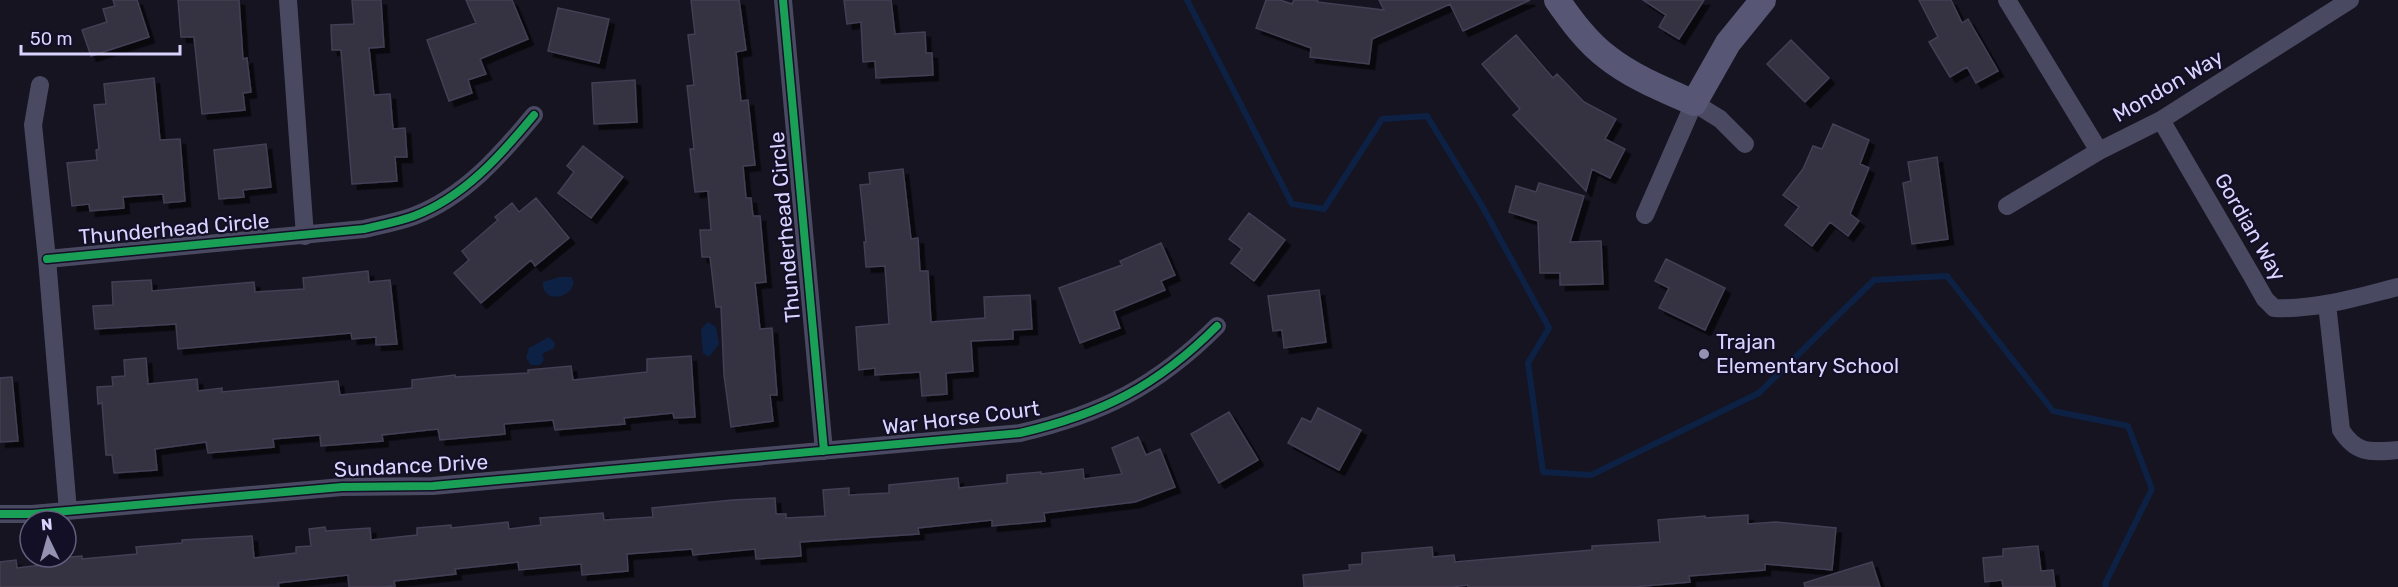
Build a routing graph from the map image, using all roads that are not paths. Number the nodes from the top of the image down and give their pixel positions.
1 (288, 0) edge
2 (783, 0) edge
3 (1557, 0) edge
4 (1762, 0) edge
5 (2007, 0) edge
6 (2350, 0) edge
7 (40, 85) dead end
8 (1694, 103) junction
9 (534, 116) dead end
10 (2161, 120) junction
11 (1744, 144) dead end
12 (2099, 151) junction
13 (2007, 206) dead end
14 (1645, 214) dead end
15 (305, 236) junction
16 (47, 259) junction
17 (2398, 287) edge
18 (2327, 304) junction
19 (1217, 326) dead end
20 (2398, 450) edge
21 (824, 451) junction
22 (68, 509) edge
23 (78, 510) edge
24 (18, 513) edge
25 (0, 514) edge

1 - 15 street
2 - 21 street, Thunderhead Circle
3 - 8 street
4 - 8 street
5 - 12 street
6 - 10 street, Mondon Way
7 - 16 street
8 - 11 street
8 - 14 street
9 - 15 street, Thunderhead Circle
10 - 12 street, Mondon Way
10 - 18 street, Gordian Way
12 - 13 street, Mondon Way
15 - 16 street, Thunderhead Circle
16 - 22 street
17 - 18 street, Gordian Way
18 - 20 street
19 - 21 street, War Horse Court
21 - 23 street, Sundance Drive
24 - 25 street, Sundance Drive

